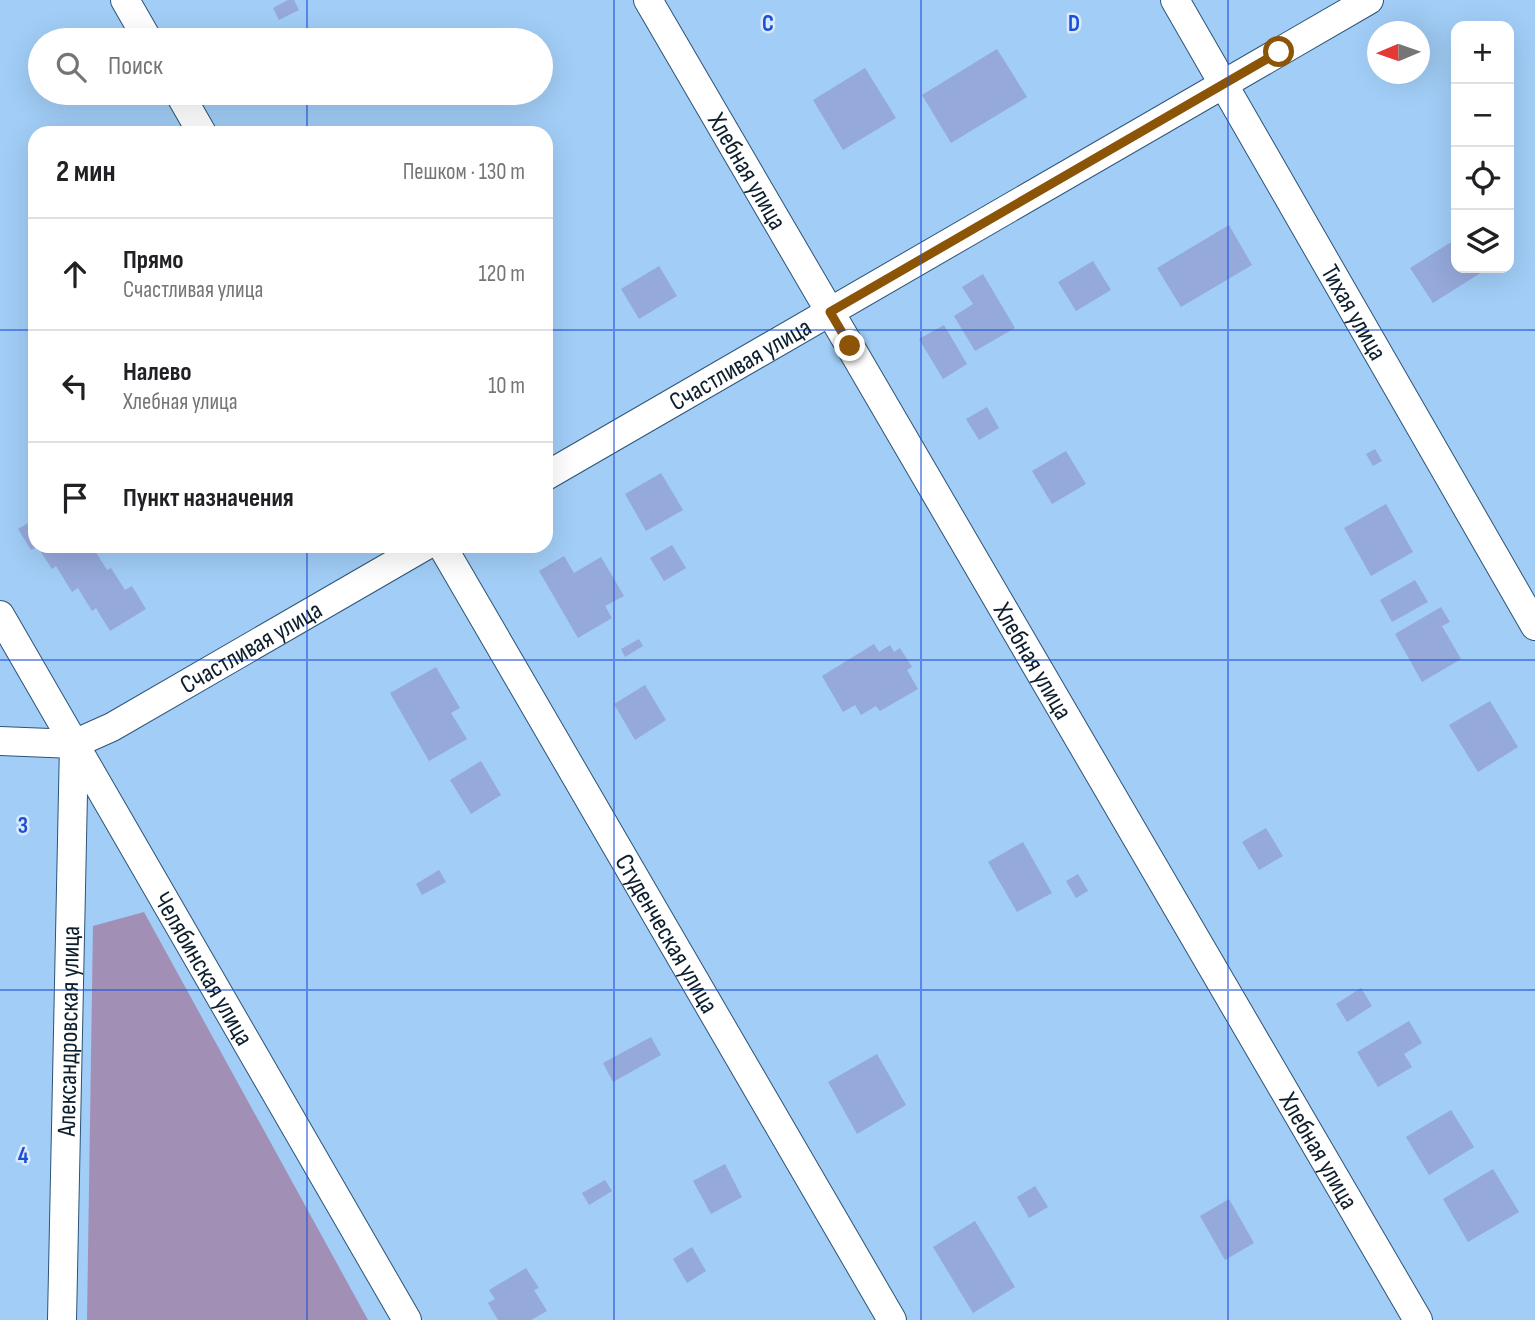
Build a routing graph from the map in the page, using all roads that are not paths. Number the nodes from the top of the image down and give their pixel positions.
1 (125, 0) edge
2 (648, 0) edge
3 (1175, 0) edge
4 (1369, 0) edge
5 (141, 28) edge
6 (1224, 84) junction
7 (185, 105) edge
8 (198, 126) edge
9 (830, 312) junction
10 (553, 472) edge
11 (413, 553) edge
12 (446, 553) edge
13 (0, 615) edge
14 (1535, 626) edge
15 (0, 741) edge
16 (74, 744) junction
17 (62, 1320) edge
18 (407, 1320) edge
19 (892, 1320) edge
20 (1418, 1320) edge

1 - 5 street
2 - 9 street, Хлебная улица
3 - 6 street, Тихая улица
4 - 6 street, Счастливая улица
6 - 9 street, Счастливая улица
6 - 14 street, Тихая улица
7 - 8 street
9 - 10 street, Счастливая улица
9 - 20 street, Хлебная улица
11 - 16 street, Счастливая улица
12 - 19 street, Студенческая улица
13 - 16 street, Челябинская улица
15 - 16 street
16 - 17 street, Александровская улица
16 - 18 street, Челябинская улица

